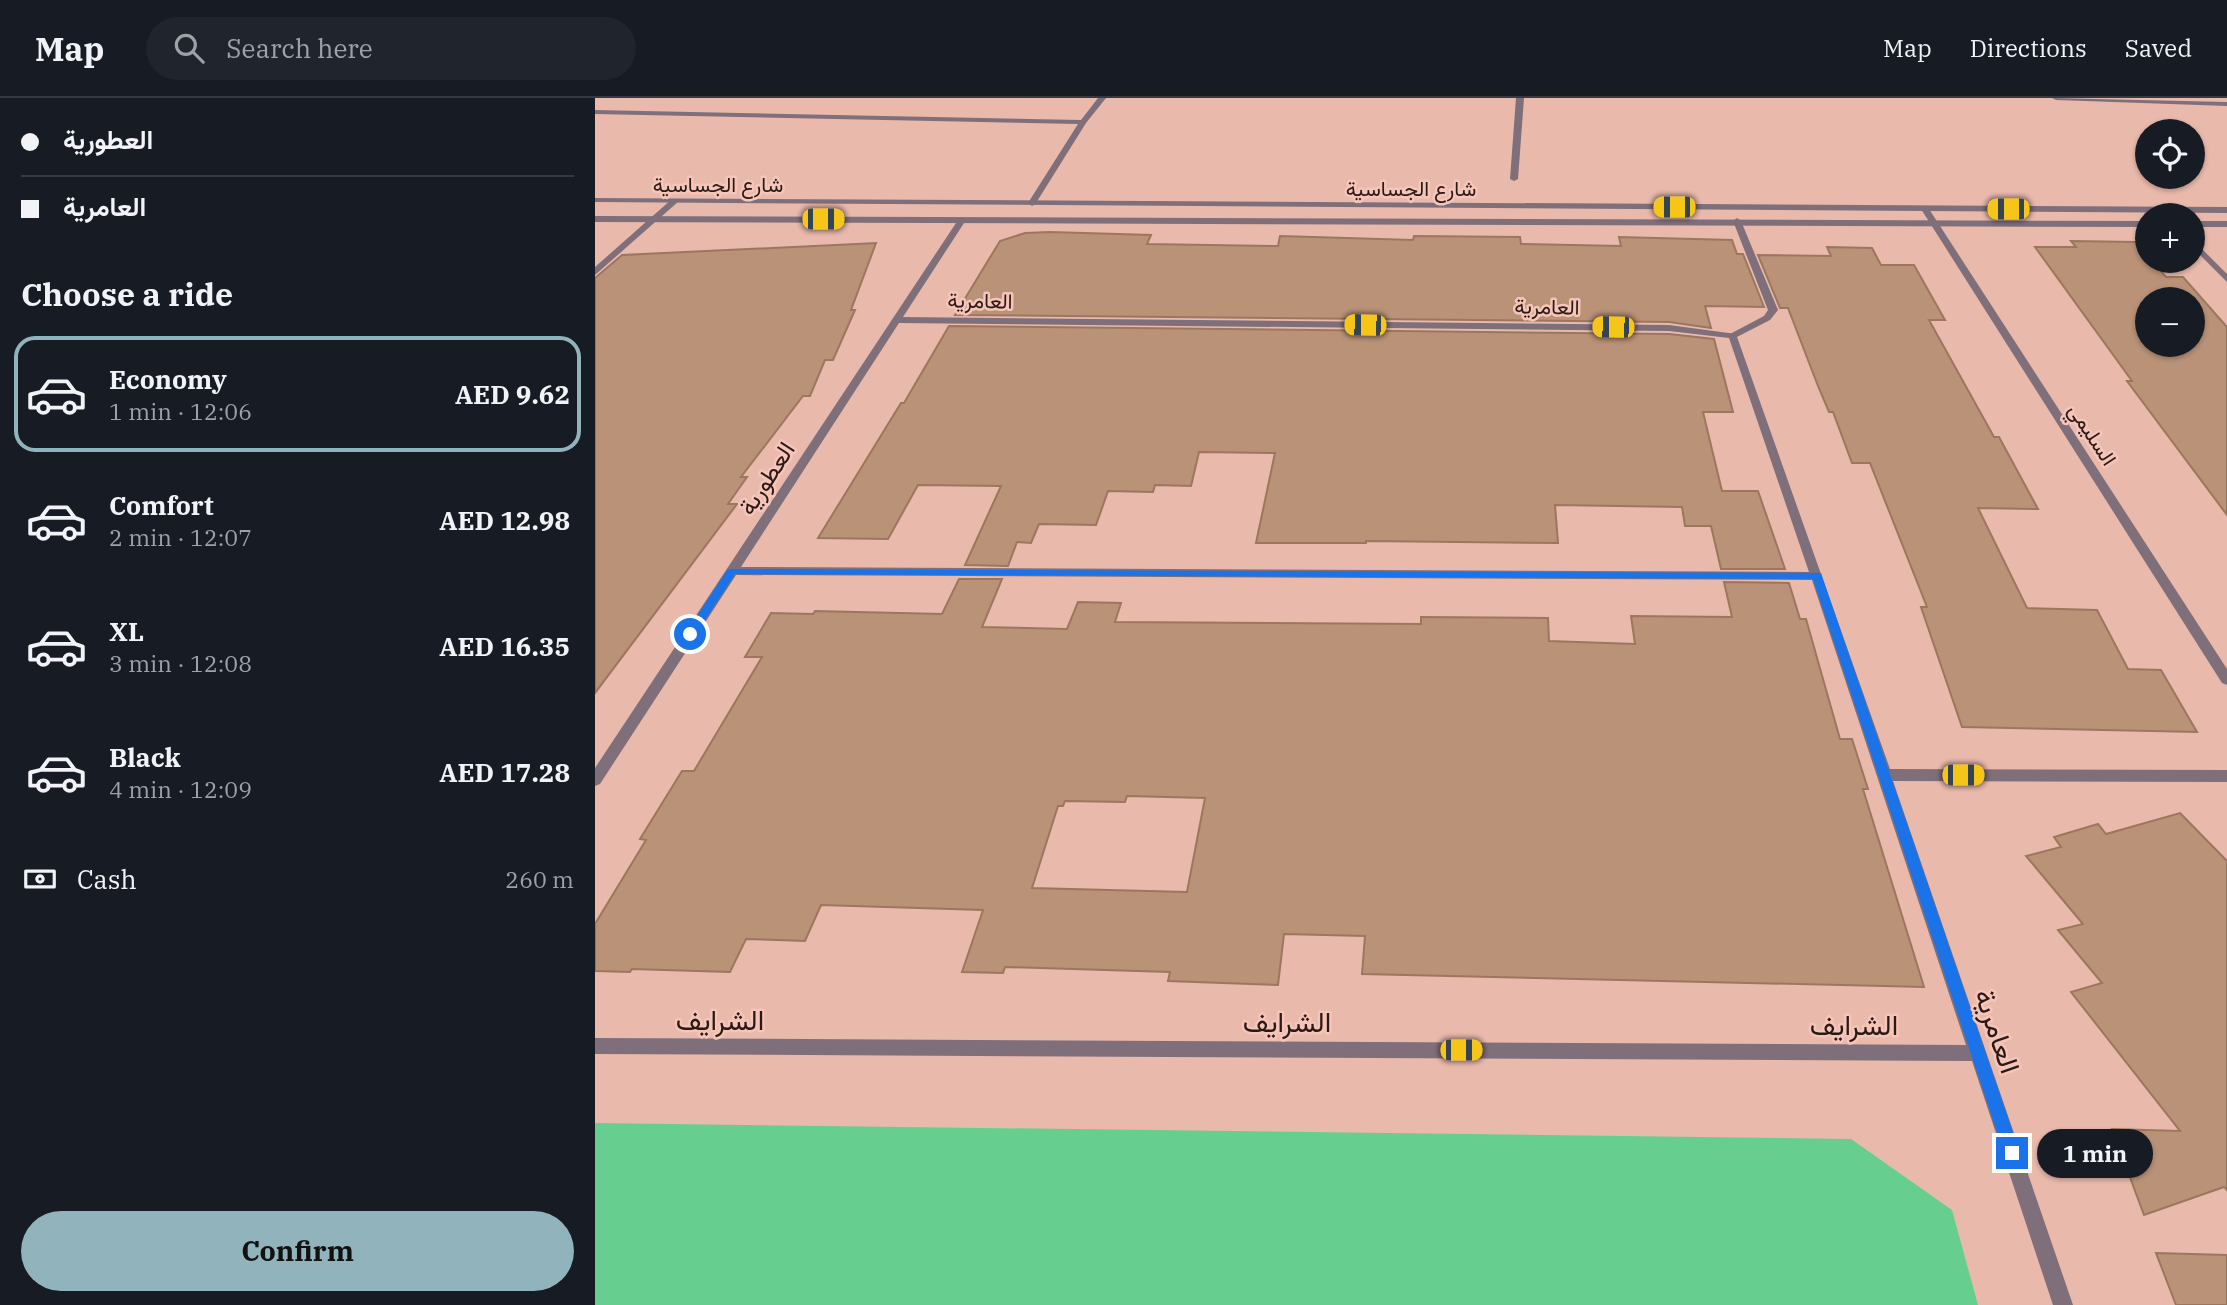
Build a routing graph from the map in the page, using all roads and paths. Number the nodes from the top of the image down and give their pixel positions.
1 (1102, 98) edge
2 (1520, 98) edge
3 (2056, 98) edge
4 (2227, 104) edge
5 (595, 112) edge
6 (1083, 122) junction
7 (1514, 179) dead end
8 (595, 201) edge
9 (675, 201) junction
10 (1032, 203) junction
11 (1925, 208) junction
12 (2227, 210) edge
13 (595, 219) edge
14 (655, 219) junction
15 (963, 220) junction
16 (1737, 221) junction
17 (1935, 222) junction
18 (2135, 224) edge
19 (2205, 224) edge
20 (2227, 224) edge
21 (2205, 256) edge
22 (595, 272) edge
23 (2227, 279) edge
24 (897, 320) junction
25 (1733, 336) junction
26 (732, 571) junction
27 (1817, 576) junction
28 (2227, 680) edge
29 (601, 761) edge
30 (1884, 775) junction
31 (2227, 776) edge
32 (595, 780) edge
33 (595, 1046) edge
34 (1978, 1052) junction
35 (2063, 1305) edge

1 - 6 street
2 - 7 street
3 - 4 street
5 - 6 street
6 - 10 street
8 - 9 street, شارع الجساسية
9 - 10 street, شارع الجساسية
9 - 14 street
10 - 11 street, شارع الجساسية
11 - 12 street, شارع الجساسية
11 - 17 street, السليمي
13 - 14 street, شارع الجساسية
14 - 15 street, شارع الجساسية
14 - 22 street
15 - 16 street, شارع الجساسية
15 - 24 street, العطورية
16 - 17 street, شارع الجساسية
16 - 25 street
17 - 18 street, شارع الجساسية
17 - 28 street, السليمي
19 - 20 street
21 - 23 street
24 - 25 street, العامرية
24 - 26 street, العطورية
25 - 27 street, العامرية
26 - 27 street
26 - 29 street, العطورية
27 - 30 street, العامرية
29 - 32 street, العطورية
30 - 31 street
30 - 34 street, العامرية
33 - 34 street, الشرايف
34 - 35 street, العامرية

